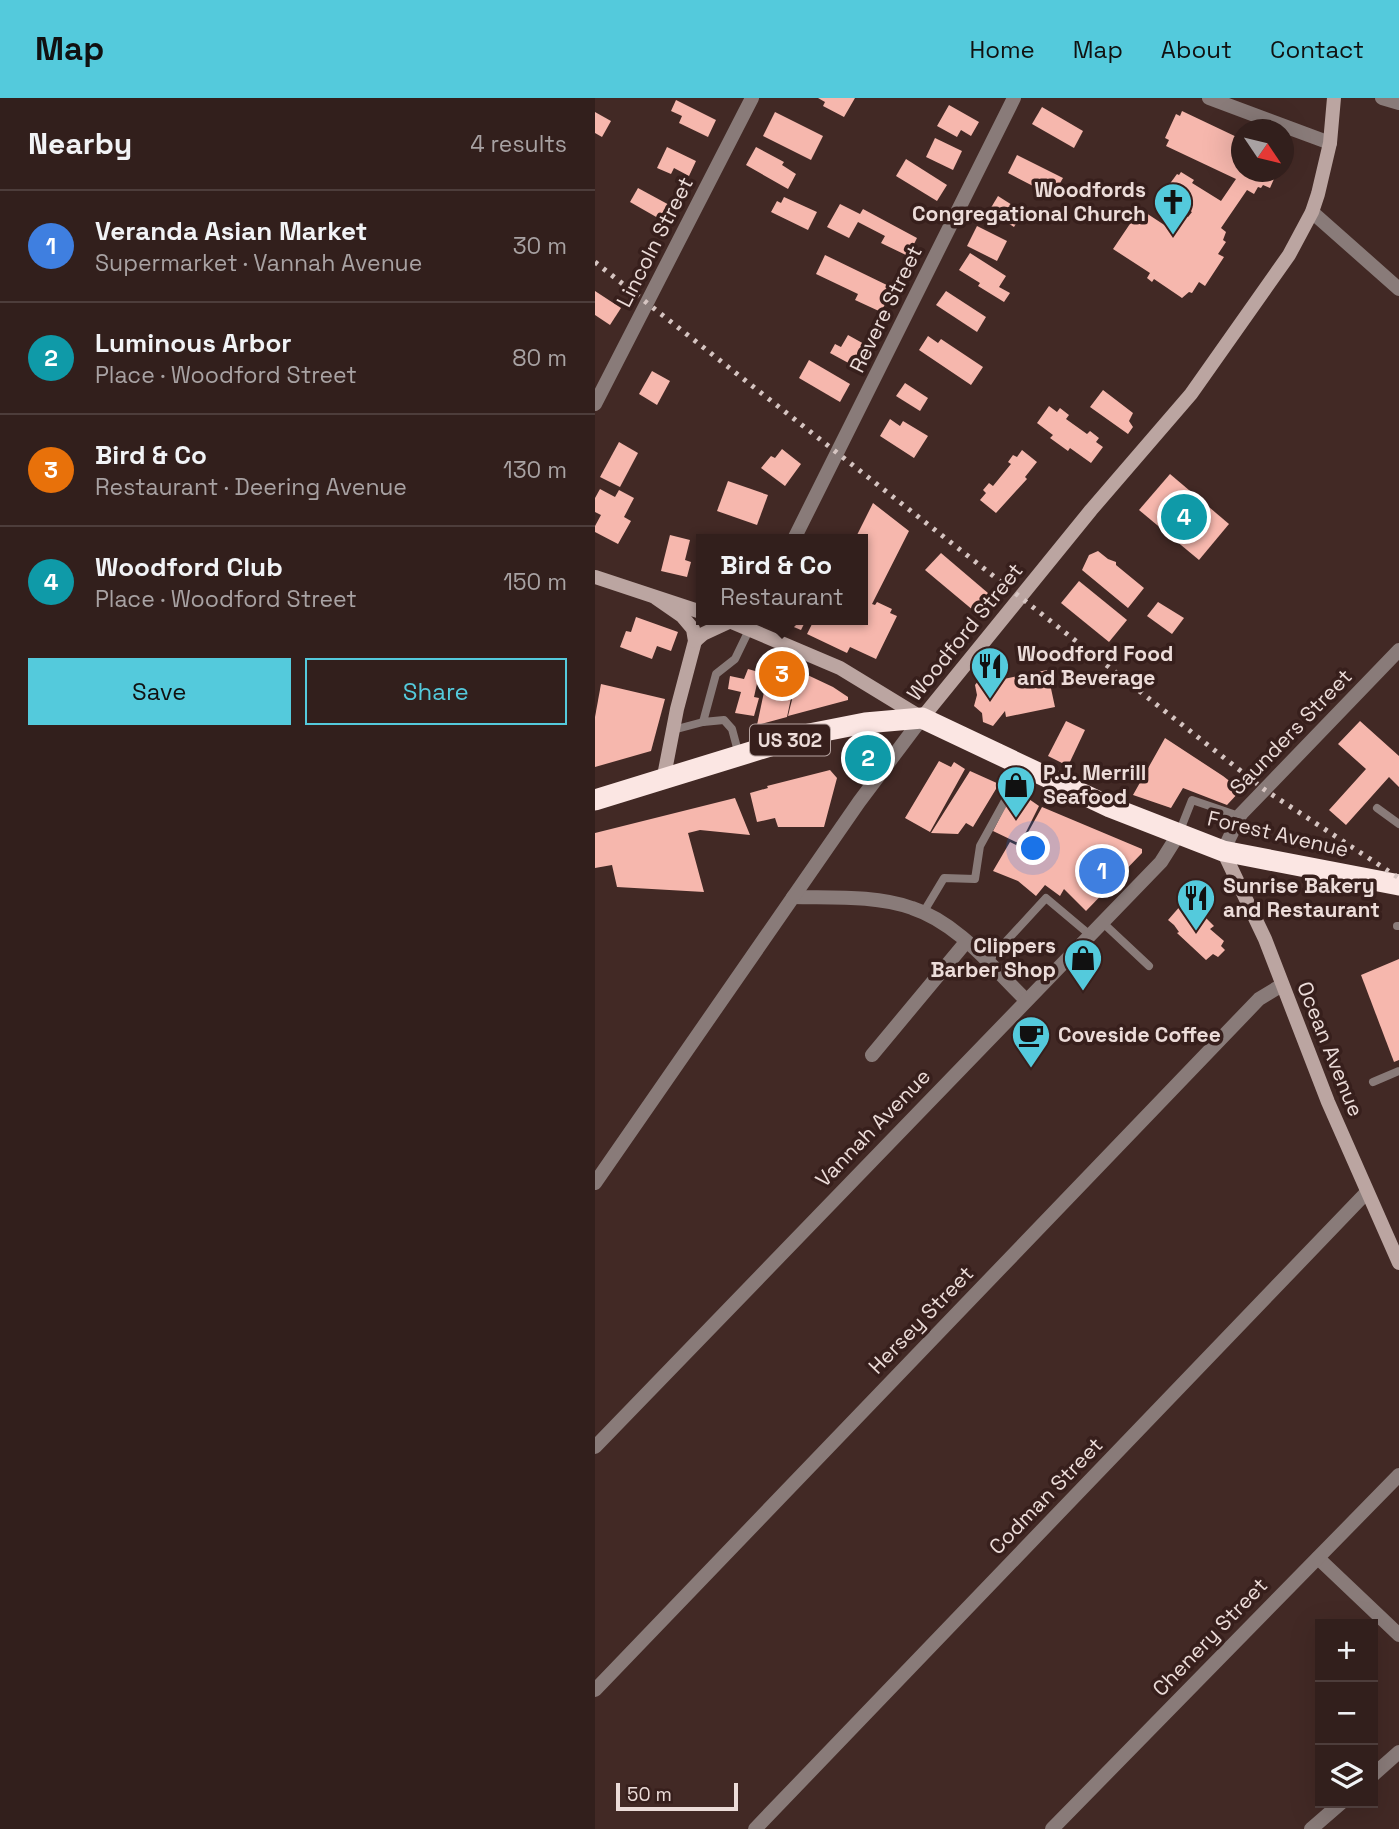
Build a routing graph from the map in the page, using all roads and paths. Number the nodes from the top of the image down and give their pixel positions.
1 (752, 98) edge
2 (1014, 98) edge
3 (1209, 98) edge
4 (1334, 98) edge
5 (1382, 98) edge
6 (1399, 103) edge
7 (1330, 143) junction
8 (1312, 212) junction
9 (1399, 289) edge
10 (595, 404) edge
11 (796, 534) edge
12 (595, 577) edge
13 (656, 598) junction
14 (696, 610) edge
15 (720, 625) edge
16 (752, 625) edge
17 (754, 625) edge
18 (695, 641) junction
19 (1399, 650) edge
20 (922, 718) junction
21 (703, 722) junction
22 (673, 730) junction
23 (739, 755) junction
24 (1023, 768) junction
25 (663, 781) junction
26 (595, 800) edge
27 (1377, 808) dead end
28 (1239, 817) junction
29 (1399, 824) edge
30 (1178, 835) junction
31 (1223, 851) junction
32 (1399, 884) edge
33 (793, 897) junction
34 (923, 913) junction
35 (1102, 922) junction
36 (1090, 934) junction
37 (965, 942) junction
38 (987, 962) junction
39 (1149, 966) dead end
40 (1282, 985) junction
41 (1026, 1000) junction
42 (872, 1055) dead end
43 (1399, 1071) edge
44 (1373, 1082) dead end
45 (595, 1183) edge
46 (1367, 1192) junction
47 (1394, 1238) edge
48 (1399, 1263) edge
49 (595, 1447) edge
50 (1399, 1475) edge
51 (1318, 1558) junction
52 (1399, 1635) edge
53 (595, 1690) edge
54 (1399, 1752) edge
55 (1378, 1771) edge
56 (1336, 1808) edge
57 (755, 1829) edge
58 (1052, 1829) edge
59 (1311, 1829) edge

1 - 10 street, Lincoln Street
2 - 11 street, Revere Street
3 - 7 street
4 - 7 main road, Woodford Street
5 - 6 street
7 - 8 main road, Woodford Street
8 - 9 street
8 - 20 main road, Woodford Street
12 - 13 main road
13 - 14 main road
13 - 18 main road
15 - 18 main road
16 - 21 lane
17 - 20 main road
18 - 22 main road
19 - 28 street, Saunders Street
20 - 23 highway, US 302
20 - 24 highway, Forest Avenue
20 - 33 street, Woodford Street
21 - 22 lane
21 - 23 lane
22 - 25 main road
23 - 25 highway, US 302
24 - 30 highway, Forest Avenue
24 - 34 lane
25 - 26 highway, US 302
27 - 29 lane
28 - 30 lane
28 - 31 street, Saunders Street
30 - 31 highway, Forest Avenue
30 - 35 street, Vannah Avenue
31 - 32 highway, Forest Avenue
31 - 40 main road, Ocean Avenue
33 - 34 street
33 - 45 street, Woodford Street
34 - 37 street
35 - 36 street, Vannah Avenue
35 - 39 lane
36 - 38 lane
36 - 41 street, Vannah Avenue
37 - 38 street
37 - 42 street
38 - 41 street
40 - 46 main road, Ocean Avenue
40 - 53 street, Hersey Street
41 - 49 street, Vannah Avenue
43 - 44 lane
46 - 47 main road, Ocean Avenue
46 - 57 street, Codman Street
47 - 48 main road, Ocean Avenue
50 - 51 street, Chenery Street
51 - 52 street
51 - 58 street, Chenery Street
54 - 55 street
56 - 59 street

